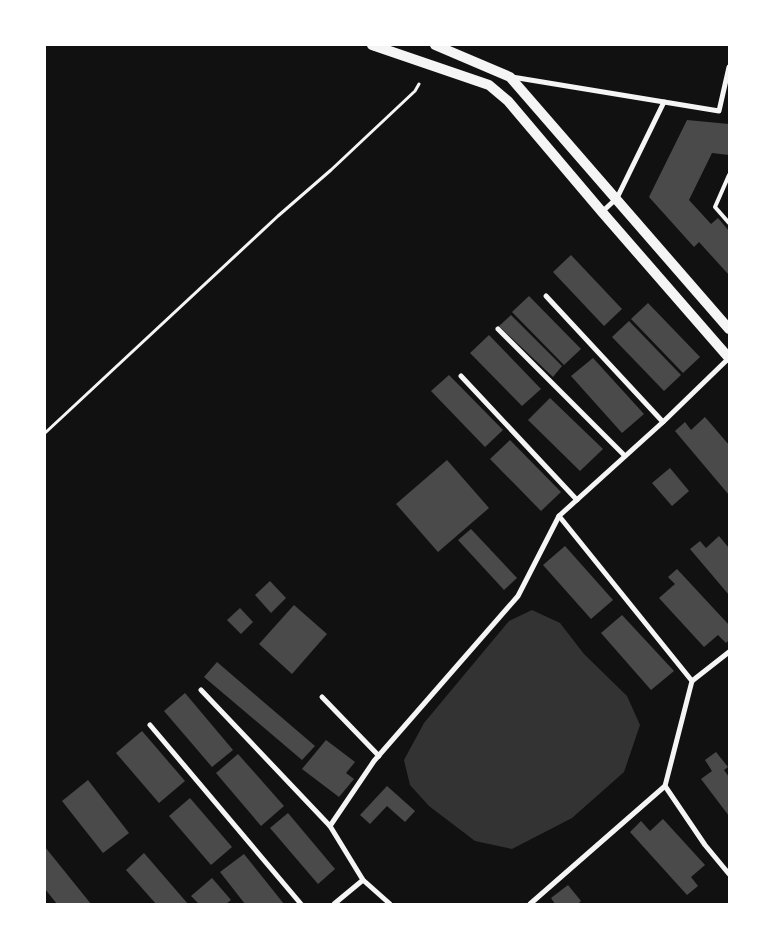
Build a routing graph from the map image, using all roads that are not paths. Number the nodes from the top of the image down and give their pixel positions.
1 (372, 45) edge
2 (435, 45) edge
3 (729, 67) edge
4 (510, 77) junction
5 (664, 102) junction
6 (729, 175) edge
7 (616, 198) junction
8 (602, 212) junction
9 (729, 222) edge
10 (546, 296) dead end
11 (729, 328) edge
12 (498, 329) dead end
13 (729, 358) edge
14 (461, 376) dead end
15 (663, 422) junction
16 (625, 456) junction
17 (578, 500) junction
18 (559, 516) junction
19 (729, 652) edge
20 (692, 681) junction
21 (201, 690) dead end
22 (322, 697) dead end
23 (150, 725) dead end
24 (379, 756) junction
25 (665, 786) junction
26 (330, 826) junction
27 (729, 874) edge
28 (363, 880) junction
29 (301, 904) edge
30 (334, 904) edge
31 (390, 904) edge
32 (530, 904) edge

1 - 8 main road
2 - 4 main road
3 - 5 street
4 - 5 street
4 - 7 main road
5 - 7 street
6 - 9 lane
7 - 8 street
7 - 11 main road
8 - 13 main road
10 - 15 street
12 - 16 street
13 - 15 street
14 - 17 street
15 - 16 street
16 - 17 street
17 - 18 street
18 - 20 street
18 - 24 street
19 - 20 street
20 - 25 street
21 - 26 street
22 - 24 street
23 - 29 street
24 - 26 street
25 - 27 street
25 - 32 street
26 - 28 street
28 - 30 street
28 - 31 street

